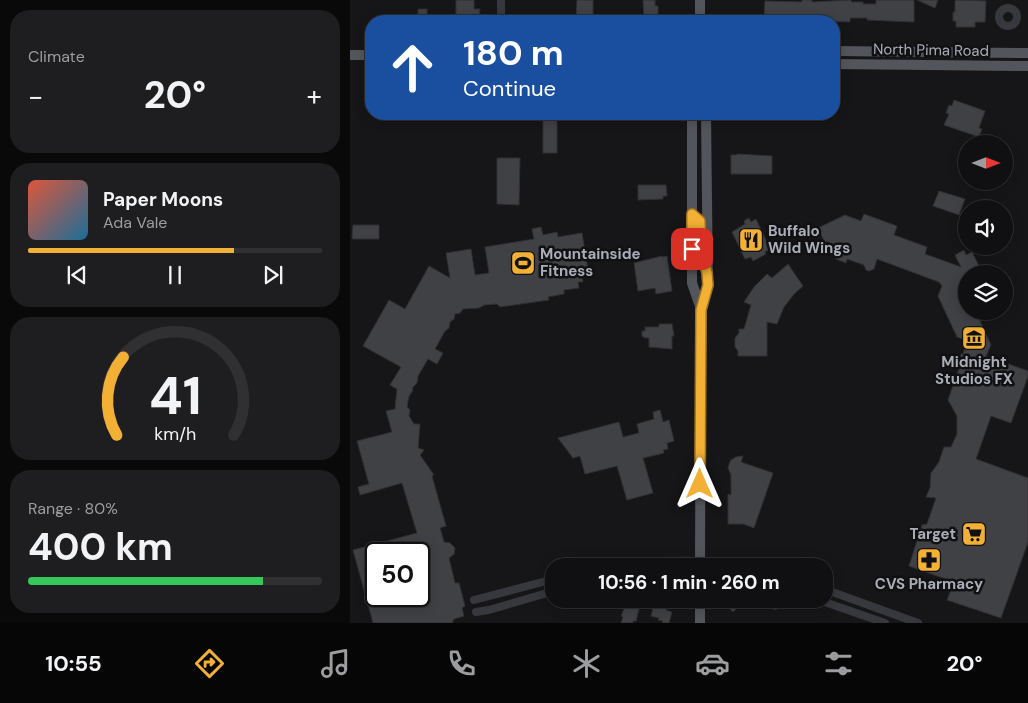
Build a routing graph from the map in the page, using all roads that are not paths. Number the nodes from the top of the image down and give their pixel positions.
1 (501, 0) edge
2 (700, 0) edge
3 (1000, 0) edge
4 (1002, 10) dead end
5 (501, 15) edge
6 (700, 15) edge
7 (840, 52) edge
8 (937, 52) junction
9 (1028, 53) edge
10 (350, 55) edge
11 (365, 56) edge
12 (840, 64) edge
13 (855, 64) junction
14 (1028, 66) edge
15 (692, 120) edge
16 (706, 120) edge
17 (692, 214) junction
18 (707, 273) junction
19 (701, 310) junction
20 (700, 558) edge
21 (545, 581) edge
22 (833, 592) edge
23 (545, 594) edge
24 (474, 600) dead end
25 (833, 605) edge
26 (700, 608) edge
27 (476, 612) dead end
28 (700, 623) edge
29 (884, 623) edge
30 (918, 623) edge

1 - 5 street
2 - 6 main road
3 - 4 street
7 - 8 main road, North Pima Road
8 - 9 main road, North Pima Road
8 - 13 main road
10 - 11 main road
12 - 13 main road, North Pima Road
13 - 14 main road, North Pima Road
15 - 17 main road
16 - 18 main road
17 - 18 main road
17 - 19 main road
18 - 19 main road
19 - 20 main road
21 - 24 street
22 - 30 street
23 - 27 street
25 - 29 street
26 - 28 main road

